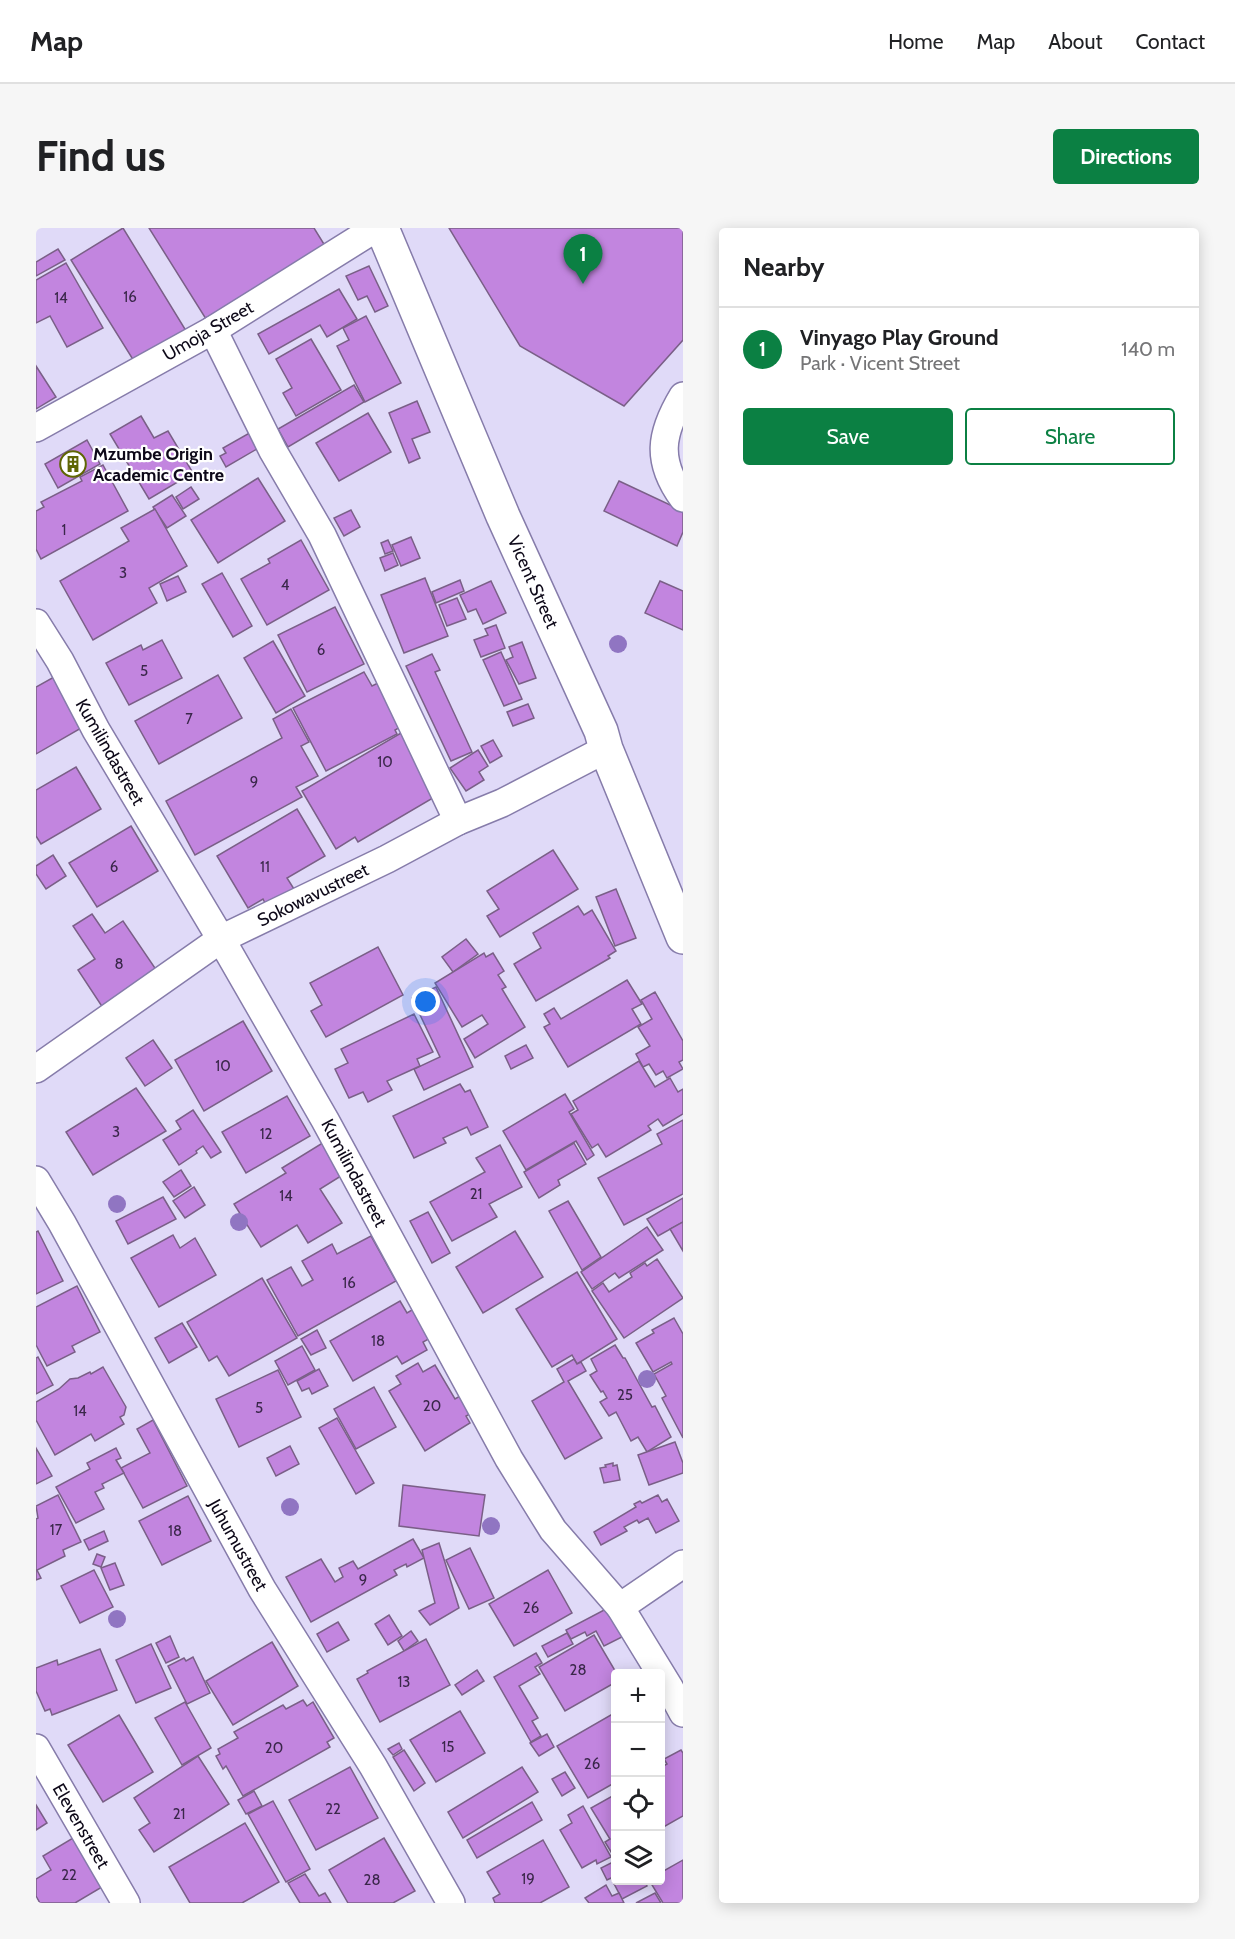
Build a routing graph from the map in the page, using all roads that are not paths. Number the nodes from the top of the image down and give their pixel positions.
1 (376, 228) edge
2 (381, 228) edge
3 (213, 330) junction
4 (683, 396) edge
5 (36, 428) edge
6 (683, 498) edge
7 (36, 623) edge
8 (606, 749) junction
9 (458, 822) junction
10 (683, 937) edge
11 (221, 939) junction
12 (36, 1069) edge
13 (36, 1180) edge
14 (683, 1564) edge
15 (620, 1607) junction
16 (683, 1713) edge
17 (36, 1748) edge
18 (126, 1903) edge
19 (451, 1903) edge

1 - 3 street, Umoja Street
2 - 8 street, Vicent Street
3 - 5 street, Umoja Street
3 - 9 street
4 - 6 street
7 - 11 street, Kumilindastreet
8 - 9 street, Sokowavustreet
8 - 10 street, Vicent Street
9 - 11 street, Sokowavustreet
11 - 12 street, Sokowavustreet
11 - 15 street, Kumilindastreet
13 - 19 street, Juhumustreet
14 - 15 street
15 - 16 street, Kumilindastreet
17 - 18 street, Elevenstreet

